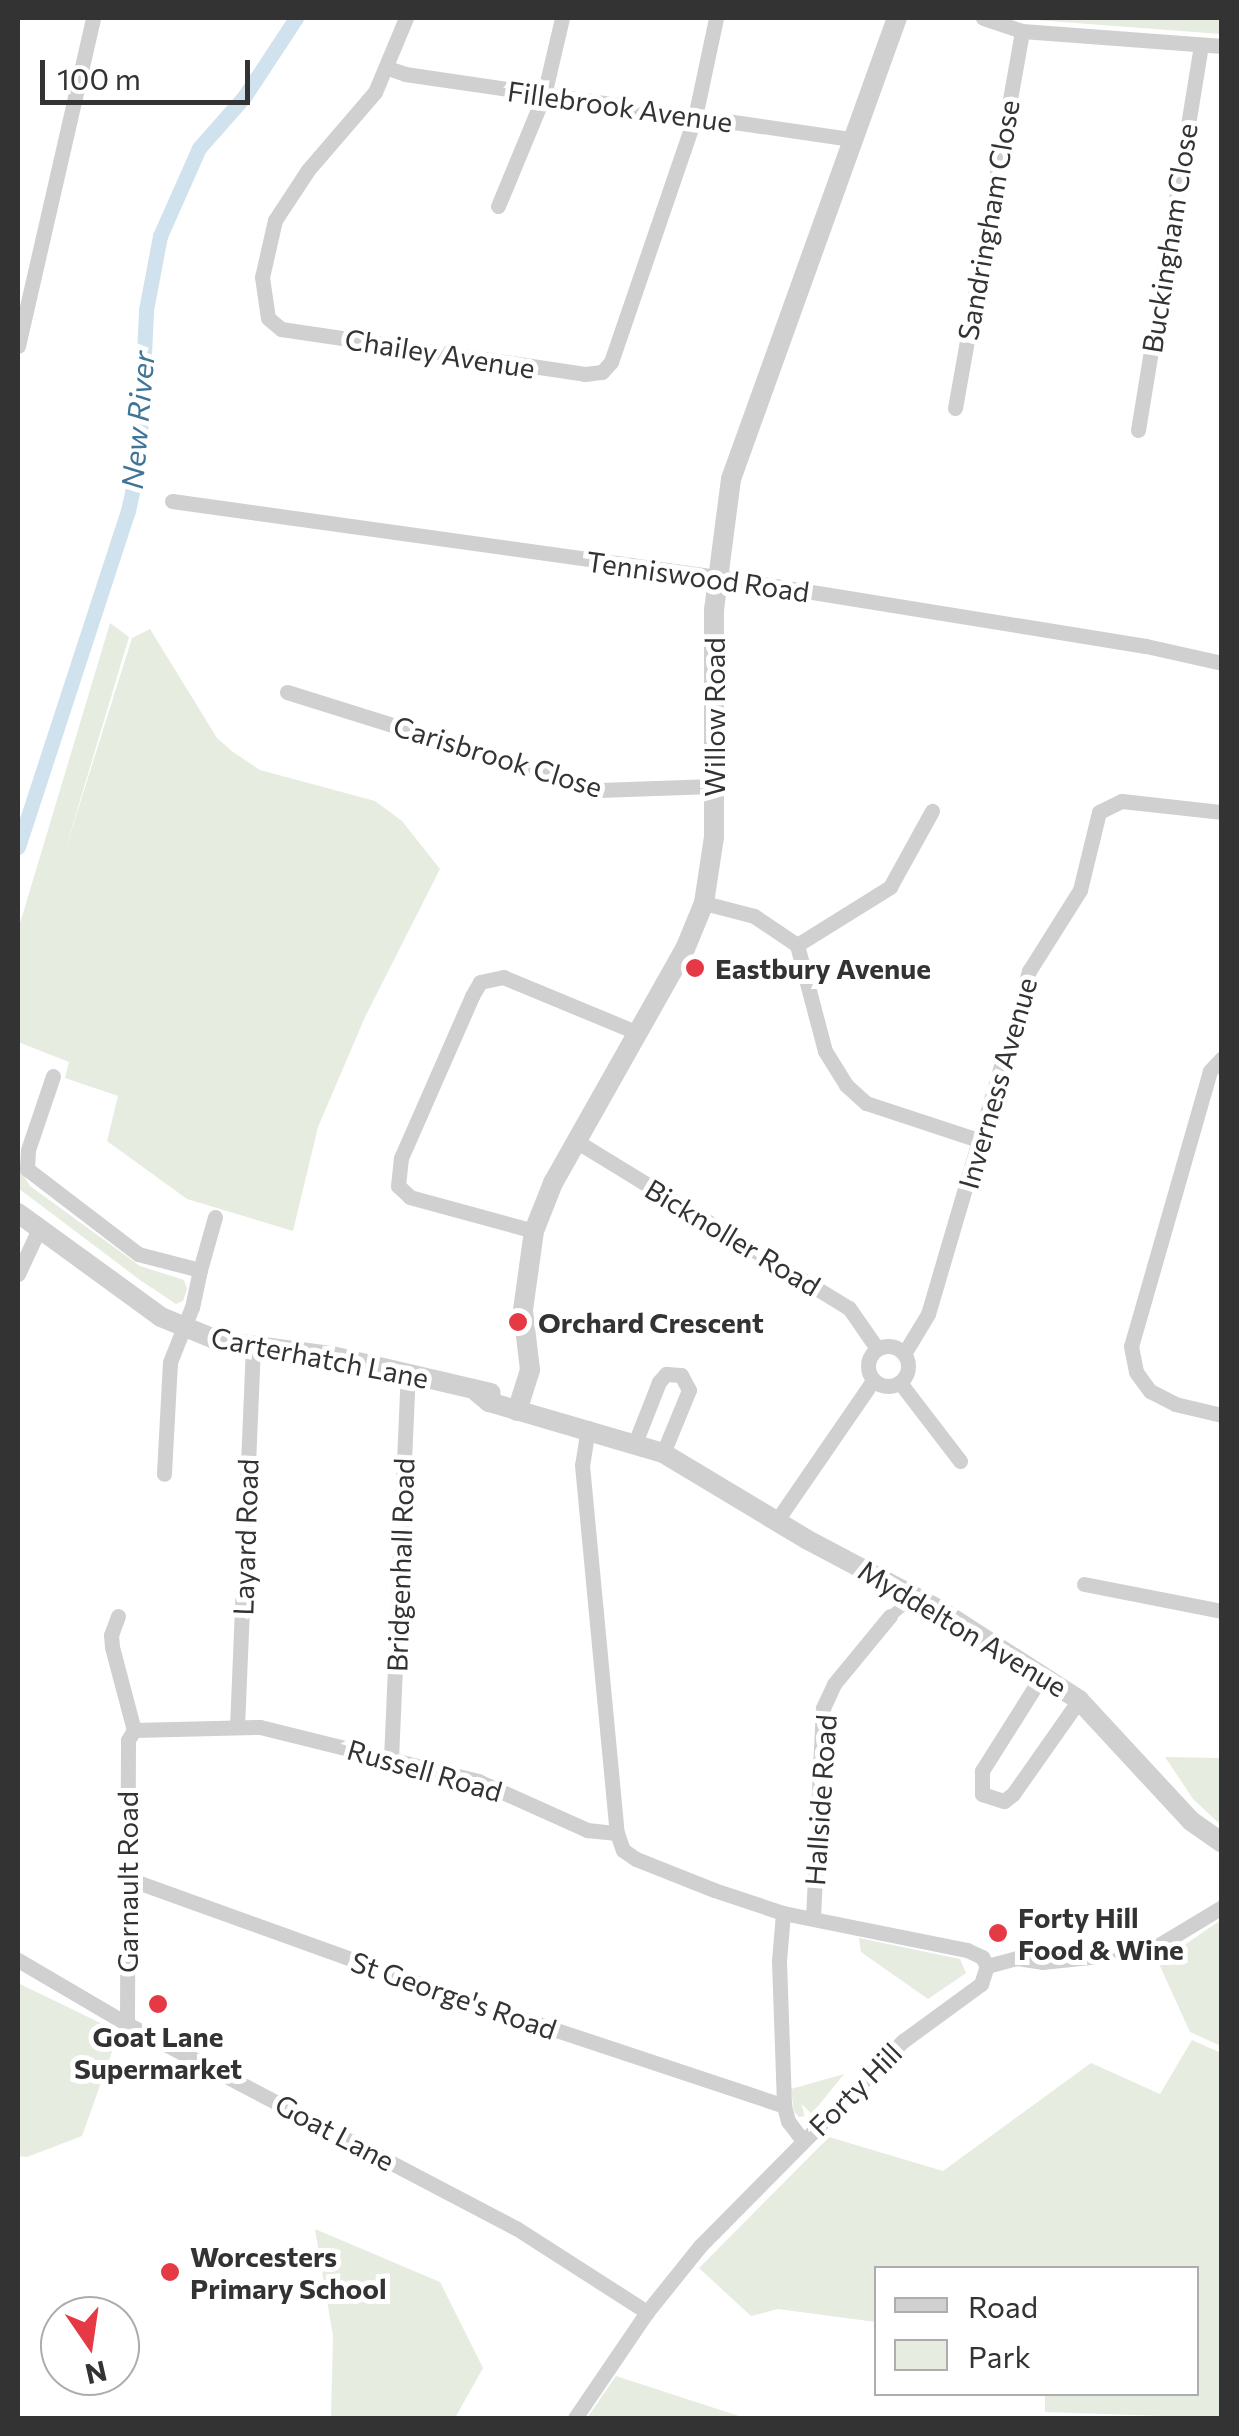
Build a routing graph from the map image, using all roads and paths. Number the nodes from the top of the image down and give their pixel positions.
1 (93, 18) edge
2 (406, 18) edge
3 (562, 18) edge
4 (716, 18) edge
5 (898, 18) edge
6 (983, 18) edge
7 (1022, 32) junction
8 (1201, 45) junction
9 (1222, 46) edge
10 (388, 68) junction
11 (544, 95) junction
12 (695, 116) junction
13 (853, 139) junction
14 (498, 206) dead end
15 (18, 346) edge
16 (955, 408) dead end
17 (1138, 430) dead end
18 (172, 502) dead end
19 (717, 576) junction
20 (1222, 663) edge
21 (287, 692) dead end
22 (714, 786) junction
23 (932, 812) dead end
24 (1222, 812) edge
25 (704, 903) junction
26 (797, 945) junction
27 (638, 1032) junction
28 (1222, 1058) edge
29 (53, 1076) dead end
30 (980, 1140) junction
31 (576, 1141) junction
32 (18, 1213) edge
33 (215, 1217) dead end
34 (39, 1229) junction
35 (534, 1231) junction
36 (200, 1270) junction
37 (18, 1274) edge
38 (184, 1327) junction
39 (876, 1347) junction
40 (253, 1348) junction
41 (905, 1352) junction
42 (408, 1372) junction
43 (872, 1382) junction
44 (902, 1384) junction
45 (519, 1406) junction
46 (1222, 1415) edge
47 (585, 1427) junction
48 (635, 1443) junction
49 (664, 1454) junction
50 (960, 1461) dead end
51 (164, 1474) dead end
52 (727, 1490) junction
53 (782, 1513) junction
54 (826, 1546) junction
55 (1084, 1584) dead end
56 (914, 1595) junction
57 (1222, 1611) edge
58 (118, 1616) dead end
59 (890, 1616) joint
60 (1043, 1674) junction
61 (1080, 1700) junction
62 (237, 1727) junction
63 (131, 1735) junction
64 (392, 1758) junction
65 (616, 1833) junction
66 (1222, 1843) edge
67 (126, 1878) junction
68 (1222, 1907) edge
69 (783, 1913) junction
70 (812, 1918) junction
71 (18, 1960) edge
72 (987, 1966) junction
73 (127, 2024) junction
74 (784, 2106) junction
75 (803, 2141) junction
76 (647, 2312) junction
77 (576, 2418) edge

1 - 15 street
2 - 10 street
3 - 11 street
4 - 12 street
5 - 13 street, Willow Road
6 - 7 street
7 - 8 street
7 - 16 street, Sandringham Close
8 - 9 street
8 - 17 street, Buckingham Close
10 - 11 street, Fillebrook Avenue
10 - 12 street, Chailey Avenue
11 - 12 street, Fillebrook Avenue
11 - 14 street
12 - 13 street, Fillebrook Avenue
13 - 19 street, Willow Road
18 - 19 street, Tenniswood Road
19 - 20 street, Tenniswood Road
19 - 22 street, Willow Road
21 - 22 street, Carisbrook Close
22 - 25 street, Willow Road
23 - 26 street
24 - 30 street, Inverness Avenue
25 - 26 street
25 - 27 street, Willow Road
26 - 30 street
27 - 31 street, Willow Road
27 - 35 street
28 - 46 street
29 - 36 street
30 - 41 street, Inverness Avenue
31 - 35 street, Willow Road
31 - 39 street, Bicknoller Road
32 - 34 street, Carterhatch Lane
33 - 36 street
34 - 37 street
34 - 38 street, Carterhatch Lane
35 - 45 street, Willow Road
36 - 38 street
38 - 40 street, Carterhatch Lane
38 - 51 street
39 - 41 street
39 - 43 street
40 - 42 street, Carterhatch Lane
40 - 62 street, Layard Road
41 - 44 street, Inverness Avenue
42 - 45 street, Carterhatch Lane
42 - 64 street, Bridgenhall Road
43 - 44 street
43 - 53 street
44 - 50 street
45 - 47 street, Carterhatch Lane
47 - 48 street, Myddelton Avenue
47 - 65 street
48 - 49 street, Myddelton Avenue
48 - 49 street
49 - 52 street, Myddelton Avenue
52 - 53 street, Myddelton Avenue
52 - 54 street, Myddelton Avenue
53 - 54 street, Myddelton Avenue
54 - 56 street, Myddelton Avenue
55 - 57 street
56 - 59 street, Hallside Road
56 - 60 street, Myddelton Avenue
58 - 63 street, Garnault Road
59 - 70 street, Hallside Road
60 - 61 street, Myddelton Avenue
60 - 61 street
61 - 66 street, Myddelton Avenue
62 - 63 street, Russell Road
62 - 64 street, Russell Road
63 - 67 street, Garnault Road
64 - 65 street, Russell Road
65 - 69 street, Russell Road
67 - 73 street, Garnault Road
67 - 74 street, St George's Road
68 - 72 street
69 - 70 street, Russell Road
69 - 74 street
70 - 72 street, Russell Road
71 - 73 street, Goat Lane
72 - 75 street, Forty Hill
73 - 76 street, Goat Lane
74 - 75 street
75 - 76 street, Forty Hill
76 - 77 street, Forty Hill

